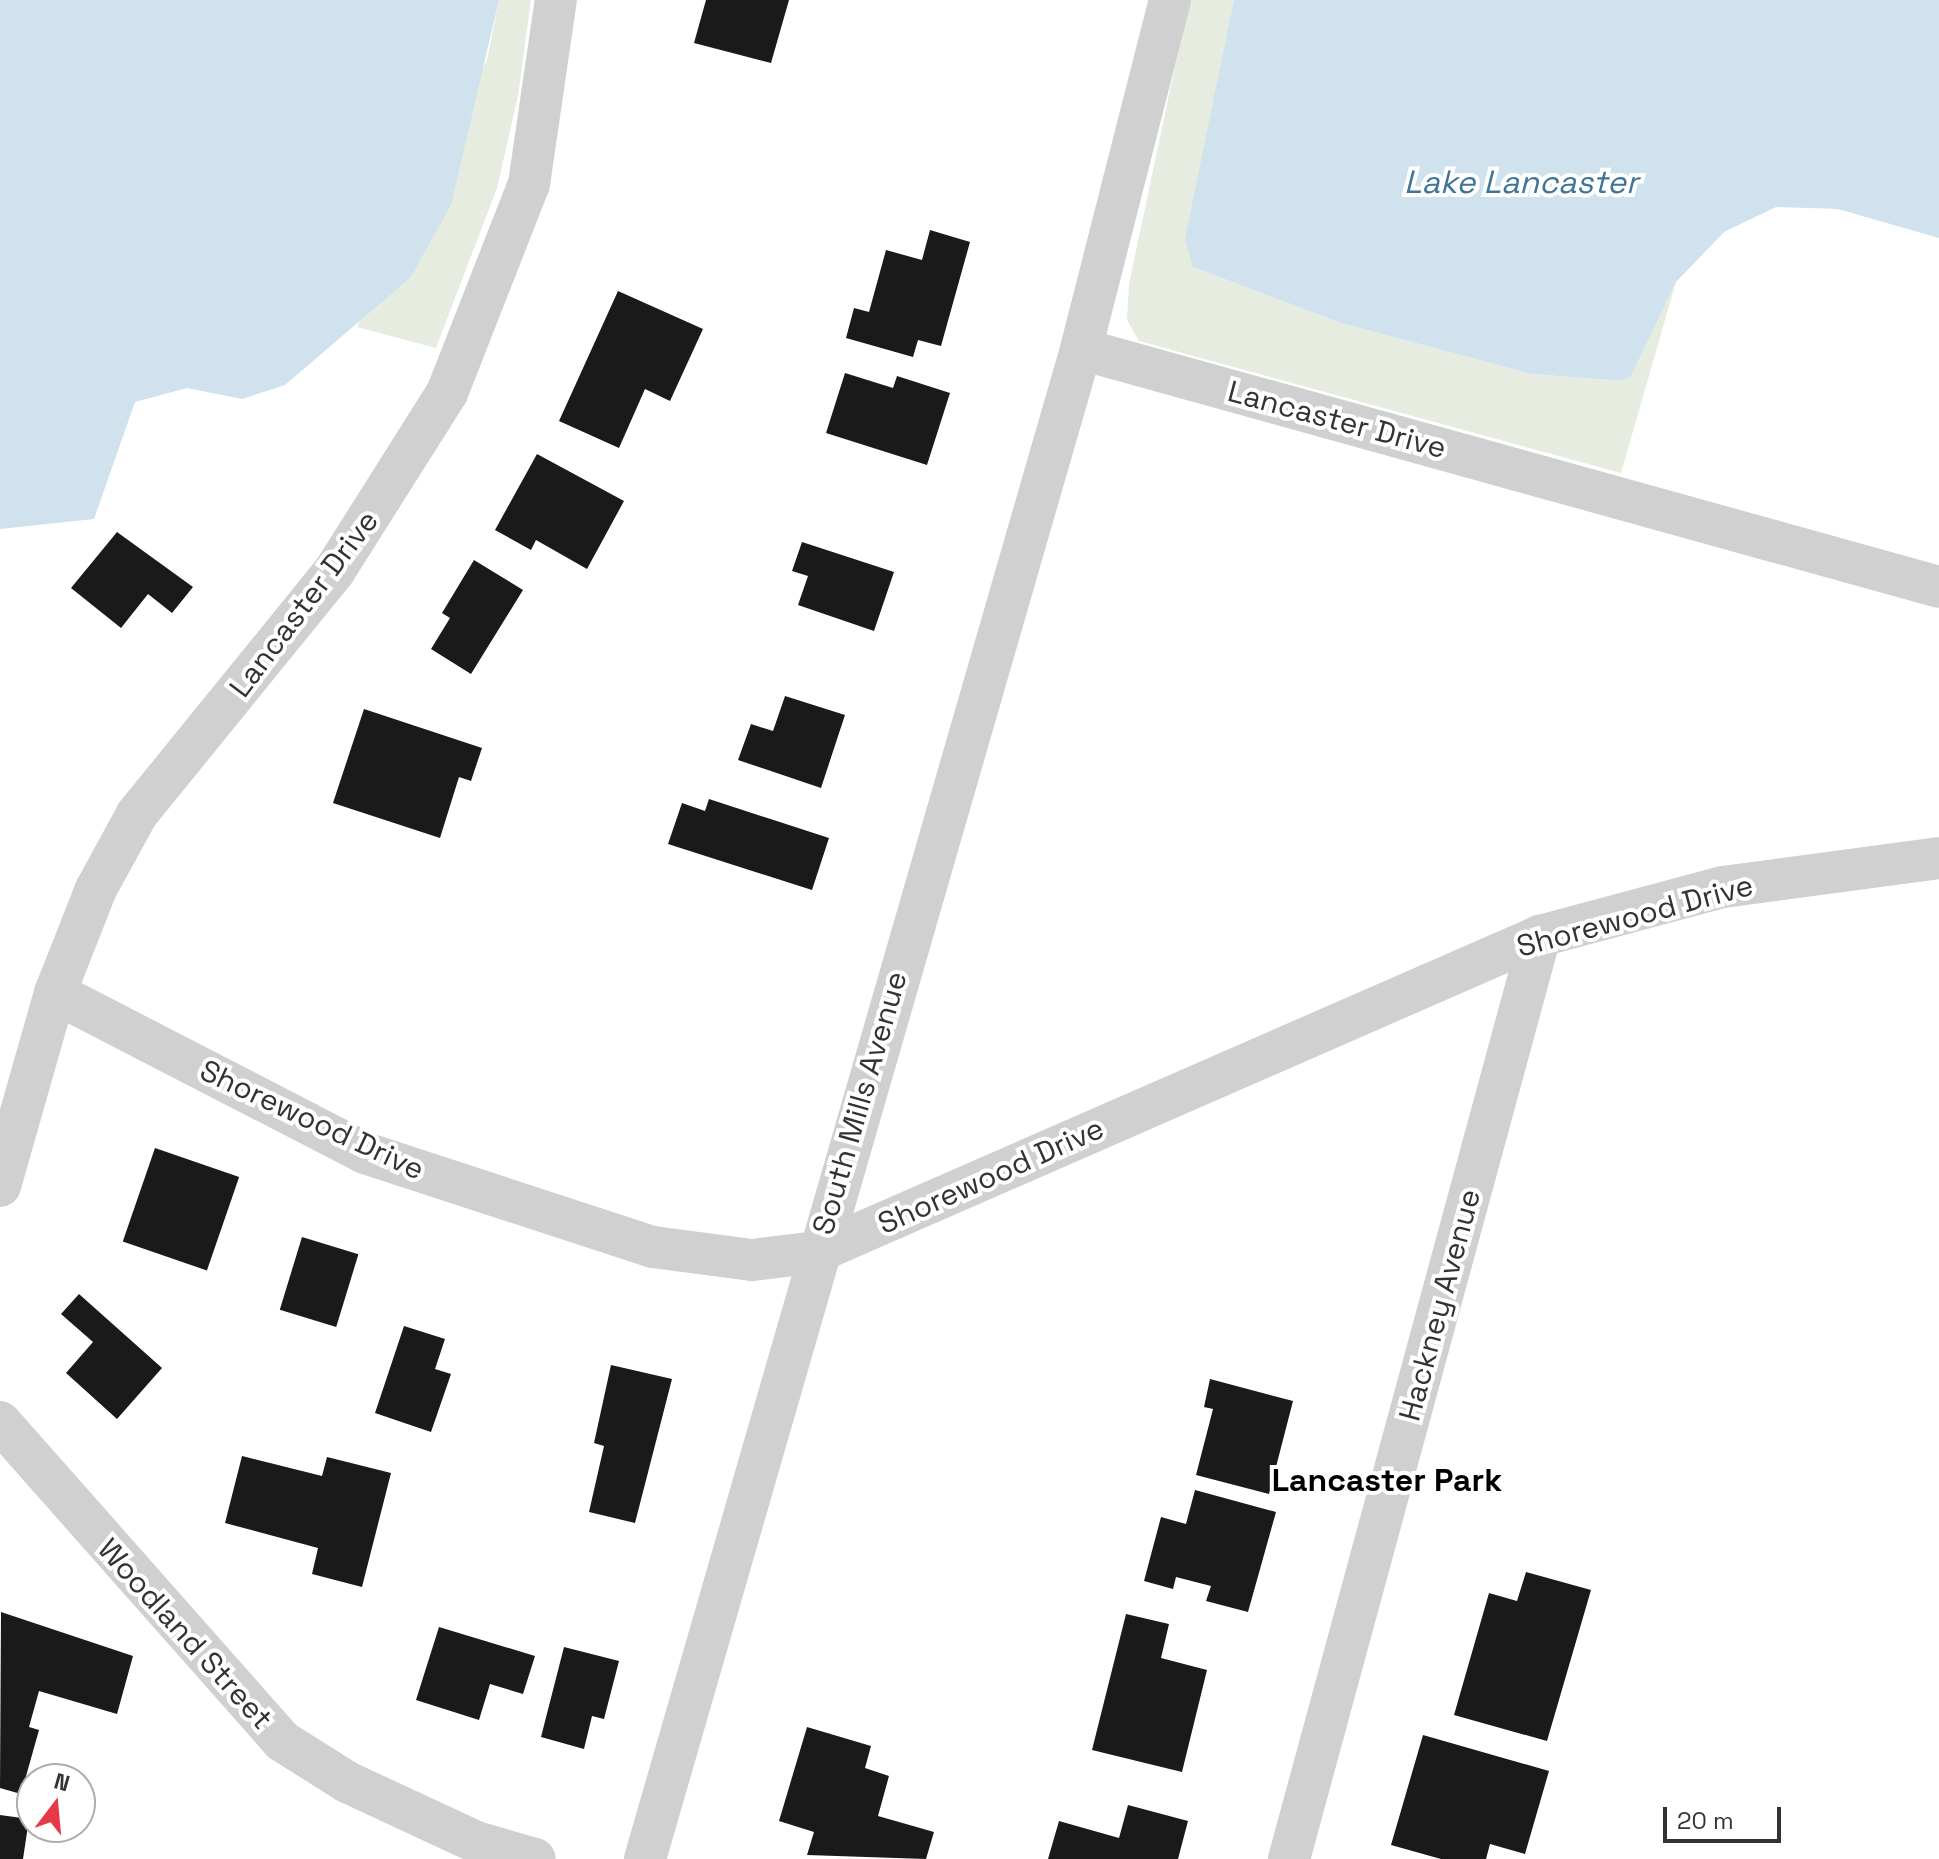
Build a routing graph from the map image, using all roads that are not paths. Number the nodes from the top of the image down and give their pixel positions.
1 (556, 0) edge
2 (1170, 0) edge
3 (1081, 349) junction
4 (1939, 587) edge
5 (1939, 858) edge
6 (1540, 936) junction
7 (55, 993) junction
8 (0, 1186) edge
9 (817, 1252) junction
10 (0, 1422) edge
11 (535, 1859) edge
12 (645, 1859) edge
13 (1289, 1859) edge

1 - 7 street, Lancaster Drive
2 - 3 street
3 - 4 street, Lancaster Drive
3 - 9 street, South Mills Avenue
5 - 6 street, Shorewood Drive
6 - 9 street, Shorewood Drive
6 - 13 street, Hackney Avenue
7 - 8 street, Lancaster Drive
7 - 9 street, Shorewood Drive
9 - 12 street, South Mills Avenue
10 - 11 street, Woodland Street

